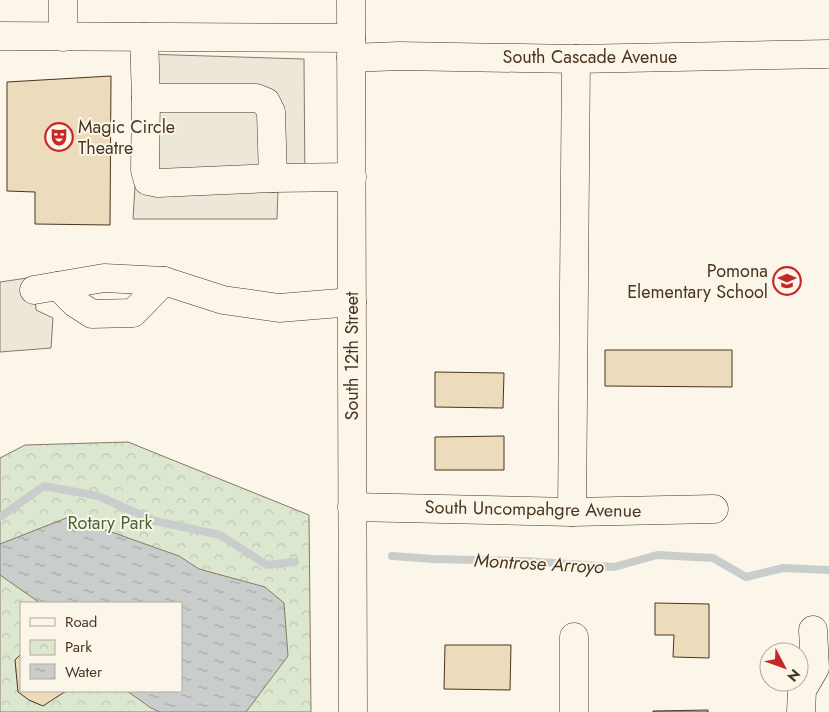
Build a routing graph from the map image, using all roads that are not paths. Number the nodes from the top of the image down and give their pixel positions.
1 (63, 0) edge
2 (351, 0) edge
3 (0, 36) edge
4 (63, 37) junction
5 (144, 37) junction
6 (351, 48) junction
7 (829, 54) edge
8 (576, 59) junction
9 (146, 98) junction
10 (352, 177) junction
11 (272, 178) junction
12 (46, 288) dead end
13 (352, 302) junction
14 (352, 507) junction
15 (714, 509) dead end
16 (572, 512) junction
17 (813, 630) dead end
18 (574, 637) dead end
19 (353, 712) edge
20 (574, 712) edge
21 (801, 712) edge

1 - 4 street
2 - 6 street, South 12th Street
3 - 4 street, South Cascade Avenue
4 - 5 street, South Cascade Avenue
5 - 6 street, South Cascade Avenue
5 - 9 street
6 - 8 street, South Cascade Avenue
6 - 10 street, South 12th Street
7 - 8 street, South Cascade Avenue
8 - 16 street
9 - 11 street
9 - 11 street
10 - 11 street
10 - 13 street, South 12th Street
12 - 13 street
13 - 14 street, South 12th Street
14 - 16 street, South Uncompahgre Avenue
14 - 19 street, South 12th Street
15 - 16 street, South Uncompahgre Avenue
17 - 21 street
18 - 20 street

